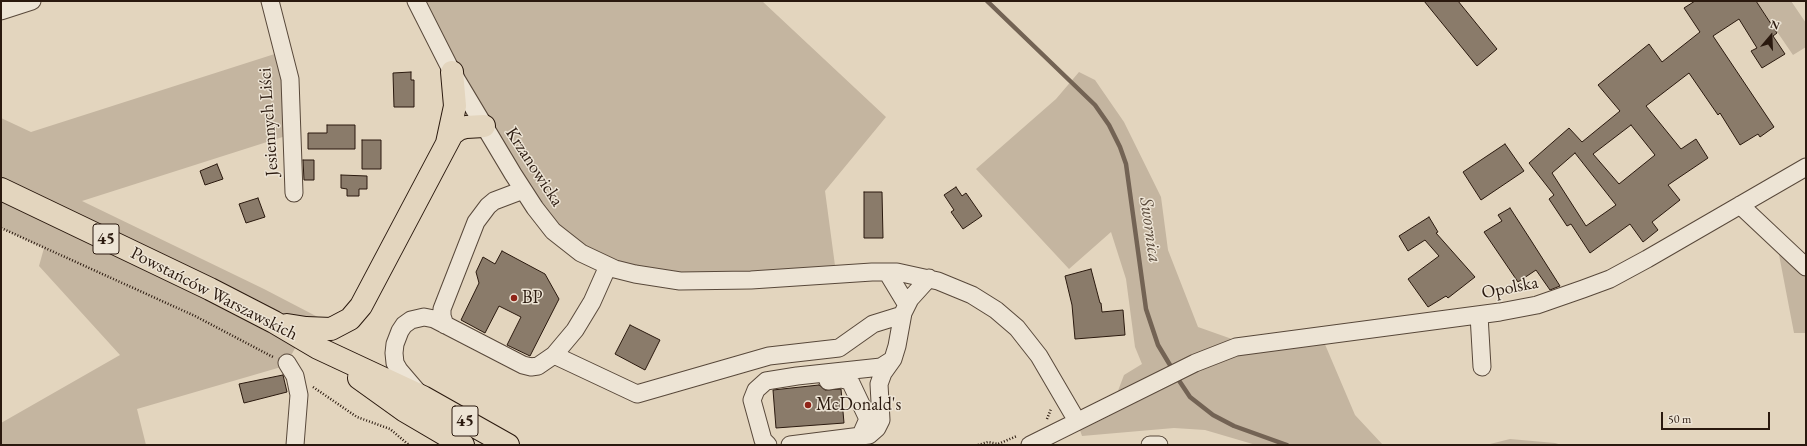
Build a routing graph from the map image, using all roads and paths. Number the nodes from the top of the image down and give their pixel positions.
1 (32, 1) edge
2 (270, 1) edge
3 (416, 1) edge
4 (1, 10) edge
5 (452, 72) junction
6 (484, 126) junction
7 (447, 142) junction
8 (1806, 167) edge
9 (1, 189) edge
10 (523, 190) junction
11 (294, 193) dead end
12 (1740, 205) junction
13 (1, 228) edge
14 (608, 266) junction
15 (1806, 267) edge
16 (887, 272) junction
17 (929, 278) junction
18 (904, 310) junction
19 (1478, 315) junction
20 (274, 322) junction
21 (445, 325) junction
22 (318, 348) junction
23 (554, 355) junction
24 (893, 359) junction
25 (1482, 367) dead end
26 (291, 369) junction
27 (855, 375) junction
28 (879, 384) junction
29 (423, 397) junction
30 (1052, 406) dead end
31 (1076, 421) junction
32 (1046, 435) edge
33 (860, 436) junction
34 (1027, 439) edge
35 (295, 445) edge
36 (409, 445) edge
37 (463, 445) edge
38 (508, 445) edge
39 (768, 445) edge
40 (790, 445) edge
41 (978, 445) edge
42 (1150, 445) edge
43 (1159, 445) edge

1 - 4 street
2 - 11 street, Jesiennych Liści
3 - 5 street, Krzanowicka
5 - 6 street, Krzanowicka
5 - 7 main road
6 - 7 main road
6 - 10 street, Krzanowicka
7 - 20 main road
8 - 12 street, Opolska
9 - 20 main road, Powstańców Warszawskich / 45
10 - 14 street, Krzanowicka
10 - 21 street
12 - 15 street
12 - 19 street, Opolska
13 - 26 path
14 - 16 street, Krzanowicka
14 - 23 street
16 - 17 street, Krzanowicka
16 - 18 street
17 - 18 street
17 - 31 street, Krzanowicka
18 - 23 street
18 - 24 street
19 - 25 street
19 - 31 street, Opolska
20 - 22 main road, Powstańców Warszawskich / 45
21 - 23 street
21 - 29 street
22 - 29 main road, Powstańców Warszawskich / 45
22 - 37 main road, Powstańców Warszawskich / 45
24 - 27 street
24 - 28 street
26 - 35 street
26 - 36 path
27 - 28 street
27 - 33 street
27 - 39 street
28 - 33 street
29 - 38 main road, Powstańców Warszawskich / 45
30 - 32 path
31 - 32 street, Opolska
32 - 34 street, Opolska
33 - 40 street
34 - 41 path
42 - 43 street

